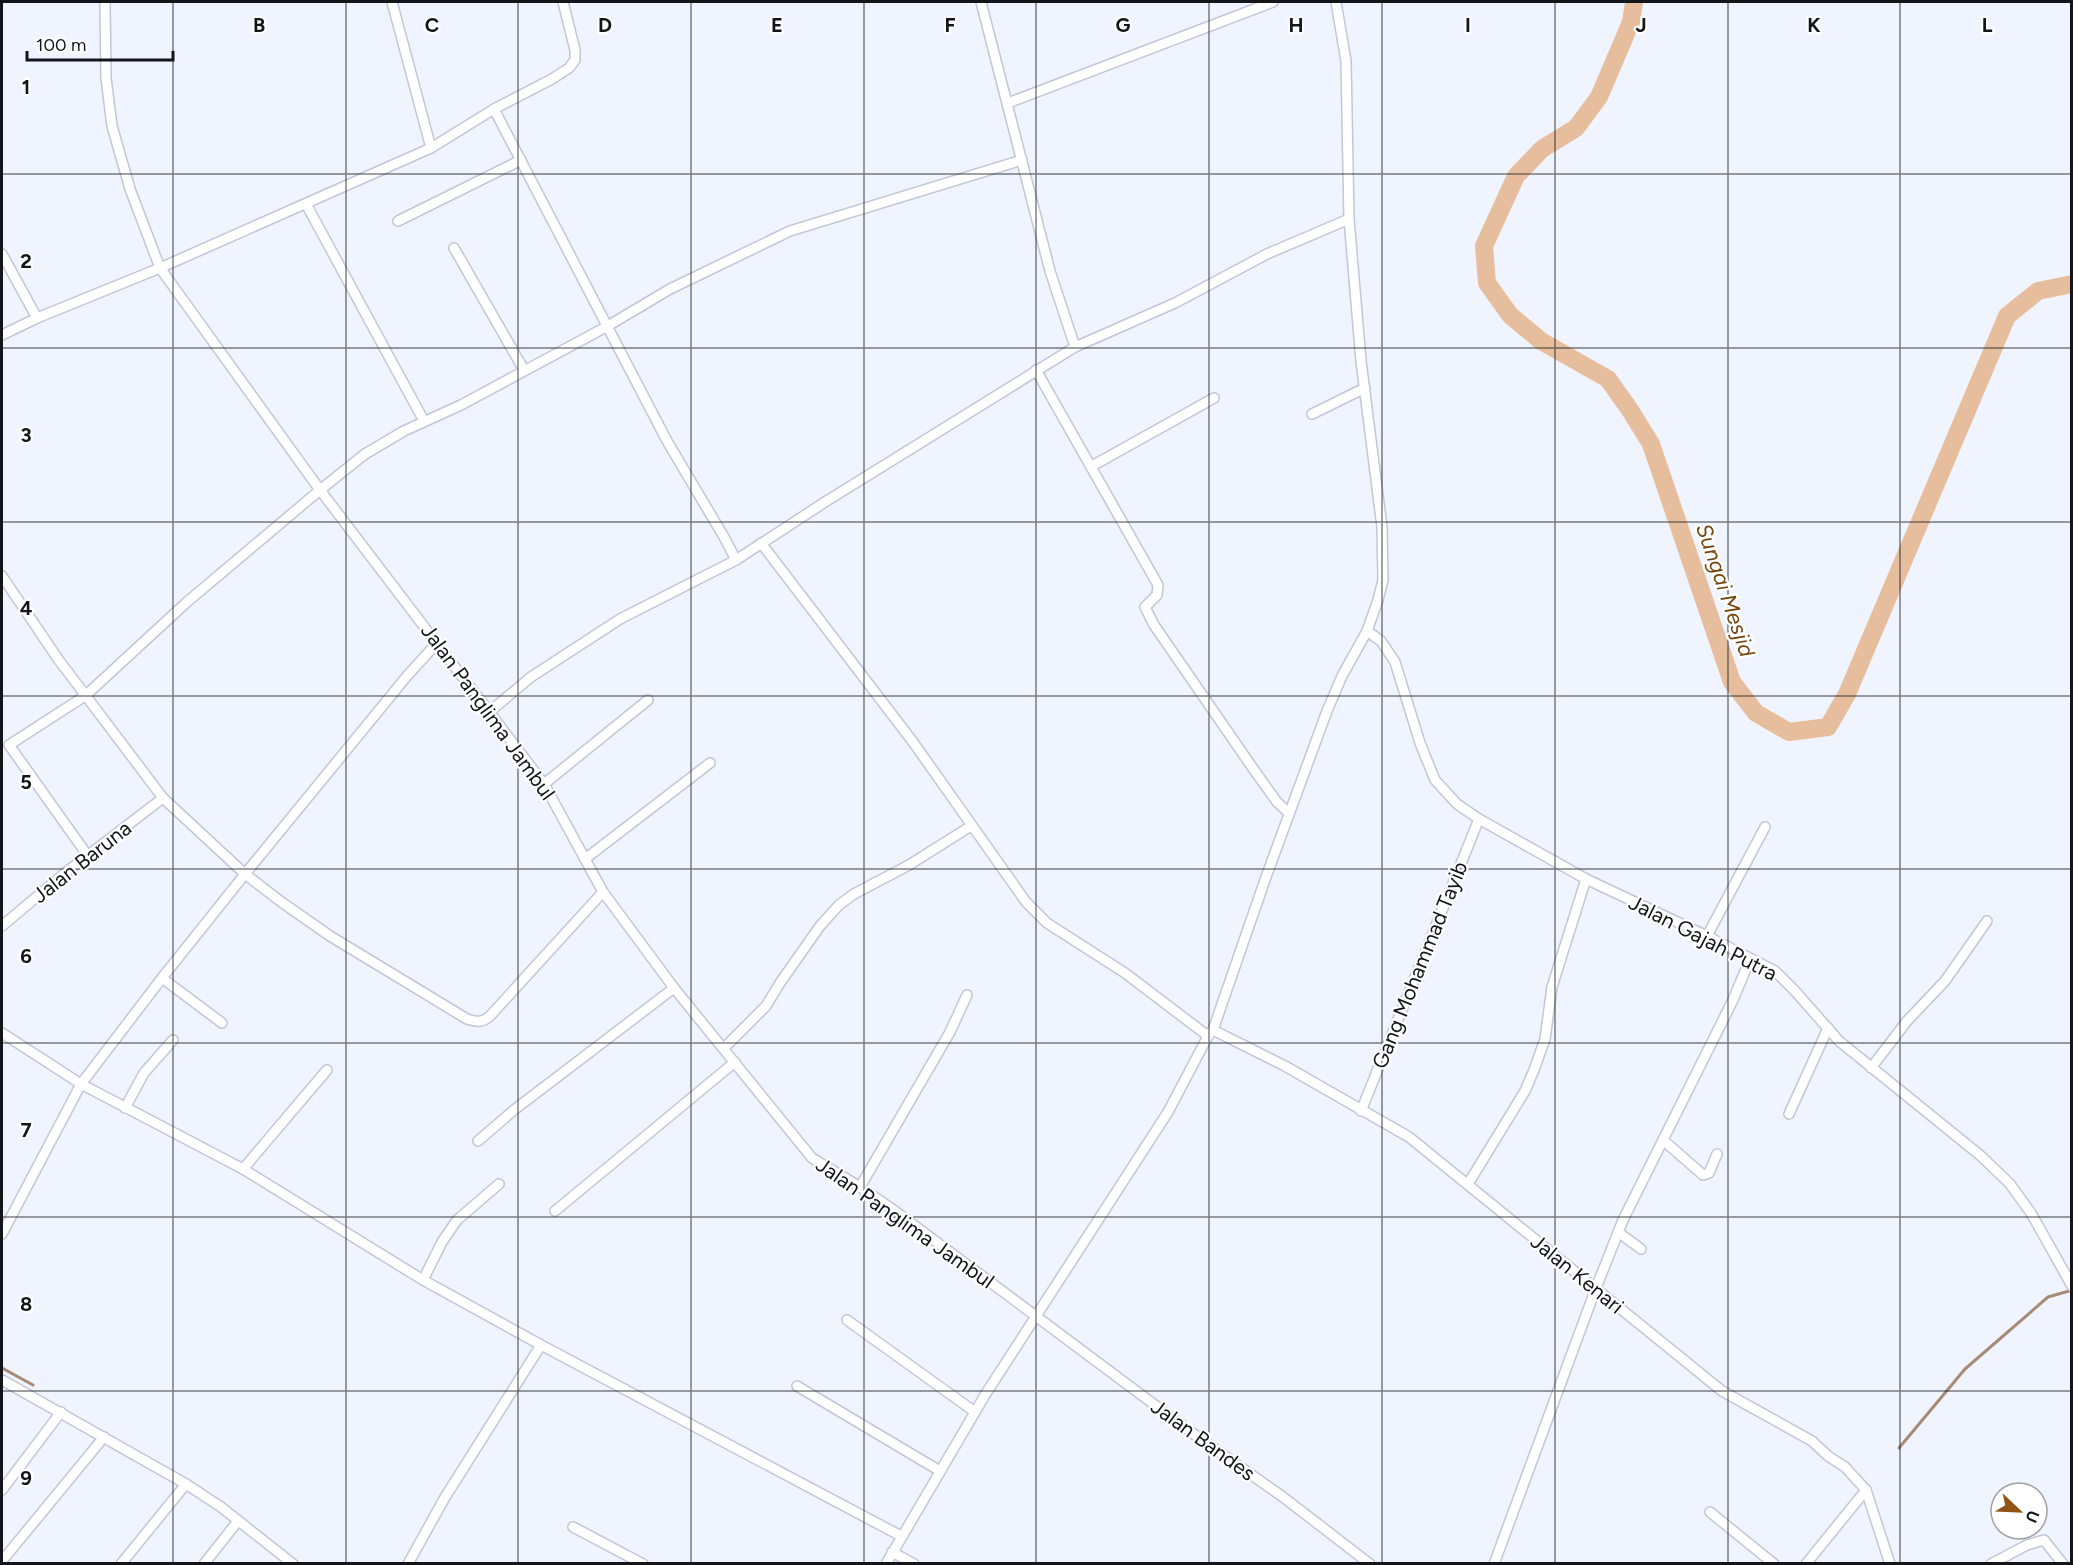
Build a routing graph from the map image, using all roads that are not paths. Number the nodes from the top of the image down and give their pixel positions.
1 (105, 2) edge
2 (392, 2) edge
3 (563, 2) edge
4 (981, 2) edge
5 (1273, 2) edge
6 (1336, 2) edge
7 (1008, 103) junction
8 (494, 109) junction
9 (431, 148) junction
10 (521, 160) junction
11 (1022, 160) junction
12 (306, 204) junction
13 (1349, 219) junction
14 (398, 221) dead end
15 (454, 248) dead end
16 (2, 254) edge
17 (160, 268) junction
18 (37, 318) junction
19 (606, 327) junction
20 (2, 335) edge
21 (1075, 347) junction
22 (524, 370) junction
23 (1036, 370) junction
24 (1365, 388) junction
25 (1214, 398) dead end
26 (1312, 414) dead end
27 (424, 421) junction
28 (1092, 466) junction
29 (320, 490) junction
30 (761, 543) junction
31 (736, 560) junction
32 (2, 576) edge
33 (1366, 631) junction
34 (437, 643) junction
35 (85, 696) junction
36 (648, 700) dead end
37 (488, 713) junction
38 (710, 763) dead end
39 (544, 784) junction
40 (163, 798) junction
41 (1289, 813) junction
42 (1479, 819) junction
43 (971, 826) junction
44 (1765, 827) dead end
45 (88, 856) junction
46 (585, 859) junction
47 (245, 874) junction
48 (1586, 879) junction
49 (603, 892) junction
50 (1987, 921) dead end
51 (2, 926) edge
52 (1707, 936) junction
53 (1750, 959) junction
54 (162, 978) junction
55 (674, 988) junction
56 (967, 995) dead end
57 (222, 1023) dead end
58 (1828, 1028) junction
59 (2, 1033) edge
60 (1210, 1033) junction
61 (173, 1041) dead end
62 (724, 1048) junction
63 (735, 1062) junction
64 (1871, 1068) junction
65 (327, 1070) dead end
66 (81, 1084) junction
67 (125, 1108) junction
68 (1361, 1111) junction
69 (1789, 1114) dead end
70 (1663, 1140) junction
71 (478, 1141) dead end
72 (1717, 1154) dead end
73 (243, 1169) junction
74 (499, 1184) dead end
75 (1468, 1184) junction
76 (860, 1187) junction
77 (555, 1211) dead end
78 (1618, 1232) junction
79 (2, 1234) edge
80 (1641, 1249) dead end
81 (423, 1280) junction
82 (2072, 1286) edge
83 (1596, 1288) junction
84 (1036, 1316) junction
85 (847, 1320) dead end
86 (541, 1345) junction
87 (2, 1380) edge
88 (797, 1386) dead end
89 (60, 1412) junction
90 (975, 1412) junction
91 (104, 1437) junction
92 (940, 1471) junction
93 (186, 1484) junction
94 (2, 1490) edge
95 (1866, 1490) junction
96 (1710, 1512) dead end
97 (238, 1521) junction
98 (573, 1527) dead end
99 (901, 1536) junction
100 (892, 1552) junction
101 (2, 1561) edge
102 (120, 1563) edge
103 (204, 1563) edge
104 (293, 1563) edge
105 (408, 1563) edge
106 (643, 1563) edge
107 (885, 1563) edge
108 (914, 1563) edge
109 (1370, 1563) edge
110 (1494, 1563) edge
111 (1774, 1563) edge
112 (1806, 1563) edge
113 (1890, 1563) edge
114 (1991, 1563) edge
115 (2063, 1563) edge

1 - 17 street, Jalan Panglima Jambul
2 - 9 street
3 - 8 street
4 - 7 street
5 - 7 street
6 - 13 street
7 - 11 street
8 - 9 street
8 - 10 street
9 - 12 street
10 - 14 street
10 - 19 street
11 - 19 street
11 - 21 street
12 - 17 street
12 - 27 street
13 - 21 street
13 - 24 street
15 - 22 street
16 - 18 street
17 - 18 street
17 - 29 street, Jalan Panglima Jambul
18 - 20 street
19 - 22 street
19 - 31 street
21 - 23 street
22 - 27 street
23 - 28 street
23 - 30 street
24 - 26 street
24 - 33 street
25 - 28 street
27 - 29 street
28 - 41 street
29 - 34 street, Jalan Panglima Jambul
29 - 35 street
30 - 31 street
30 - 43 street, Jalan Kenari
31 - 37 street
32 - 35 street
33 - 41 street
33 - 42 street, Jalan Gajah Putra
34 - 37 street, Jalan Panglima Jambul
34 - 47 street
35 - 40 street
35 - 45 street
36 - 39 street
37 - 39 street, Jalan Panglima Jambul
38 - 46 street
39 - 46 street, Jalan Panglima Jambul
40 - 45 street, Jalan Baruna
40 - 47 street
41 - 60 street
42 - 48 street, Jalan Gajah Putra
42 - 68 street, Gang Mohammad Tayib
43 - 60 street, Jalan Kenari
43 - 62 street
44 - 52 street
45 - 51 street, Jalan Baruna
46 - 49 street, Jalan Panglima Jambul
47 - 49 street
47 - 54 street
48 - 52 street, Jalan Gajah Putra
48 - 75 street
49 - 55 street, Jalan Panglima Jambul
50 - 64 street
52 - 53 street, Jalan Gajah Putra
53 - 58 street, Jalan Gajah Putra
53 - 70 street
54 - 57 street
54 - 66 street
55 - 62 street, Jalan Panglima Jambul
55 - 71 street
56 - 76 street
58 - 64 street, Jalan Gajah Putra
58 - 69 street
59 - 66 street
60 - 68 street, Jalan Kenari
60 - 84 street
61 - 67 street
62 - 63 street, Jalan Panglima Jambul
63 - 76 street, Jalan Panglima Jambul
63 - 77 street
64 - 82 street, Jalan Gajah Putra
65 - 73 street
66 - 67 street
66 - 79 street
67 - 73 street
68 - 75 street, Jalan Kenari
70 - 72 street
70 - 78 street
73 - 81 street
74 - 81 street
75 - 83 street, Jalan Kenari
76 - 84 street, Jalan Panglima Jambul
78 - 80 street
78 - 83 street
81 - 86 street
83 - 95 street, Jalan Kenari
83 - 110 street
84 - 90 street
84 - 109 street, Jalan Bandes
85 - 90 street
86 - 99 street
86 - 105 street
87 - 89 street
88 - 92 street
89 - 91 street
89 - 94 street
90 - 92 street
91 - 93 street
91 - 101 street
92 - 99 street
93 - 97 street
93 - 102 street
95 - 112 street
95 - 113 street, Jalan Kenari
96 - 111 street
97 - 103 street
97 - 104 street
98 - 106 street
99 - 100 street
100 - 107 street
100 - 108 street
114 - 115 street

